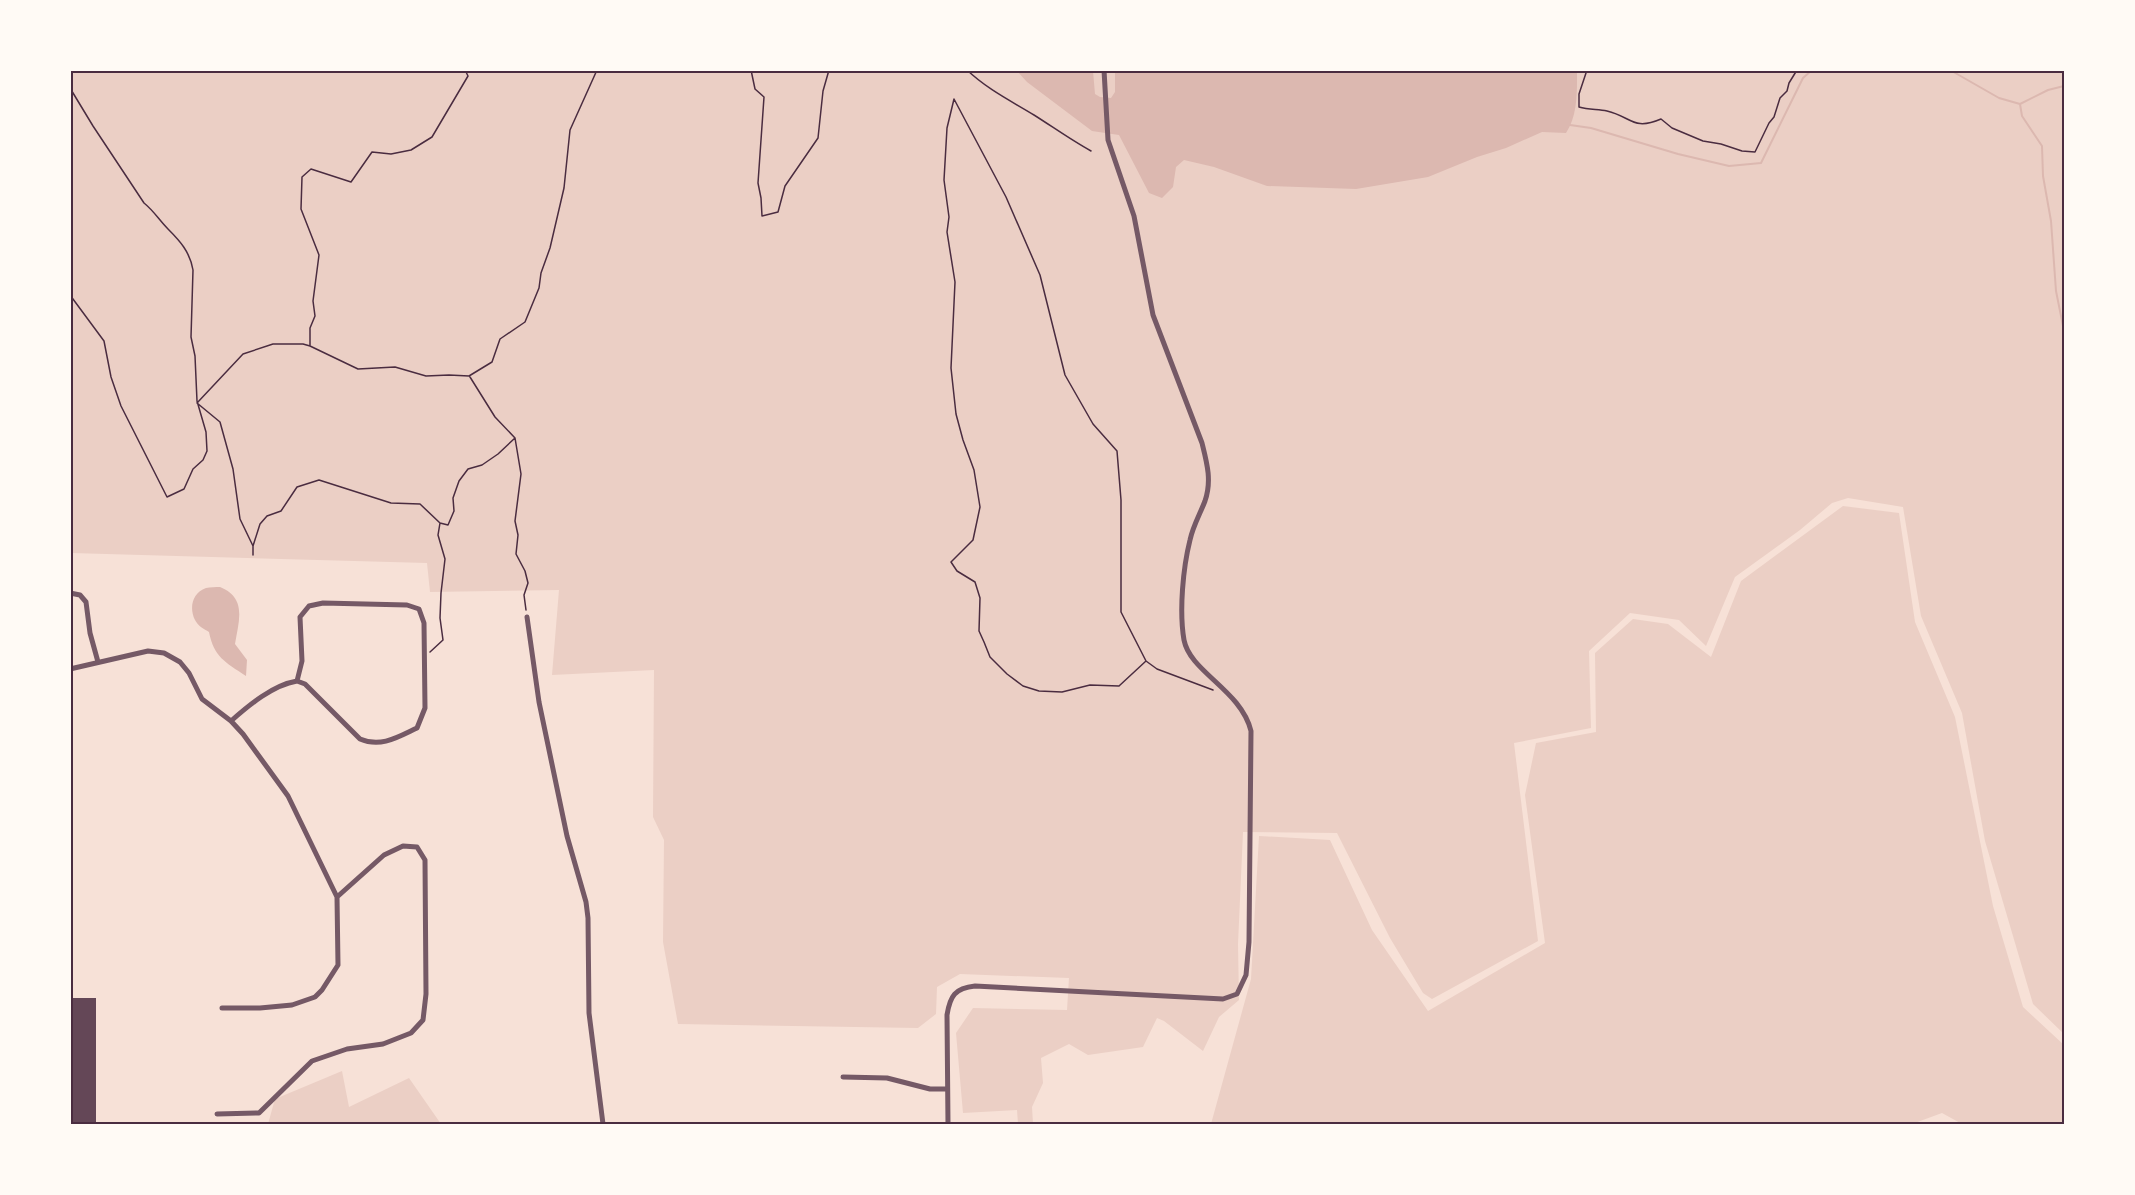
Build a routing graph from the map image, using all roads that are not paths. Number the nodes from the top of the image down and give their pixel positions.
1 (1104, 70) edge
2 (70, 593) edge
3 (527, 617) road end
4 (98, 662) junction
5 (70, 669) edge
6 (297, 681) junction
7 (231, 721) junction
8 (337, 897) junction
9 (222, 1008) dead end
10 (843, 1077) dead end
11 (946, 1089) junction
12 (217, 1114) dead end
13 (603, 1125) edge
14 (948, 1125) edge

1 - 11 street
2 - 4 street
3 - 13 street
4 - 5 street
4 - 7 street
6 - 6 street
6 - 7 street
7 - 8 street
8 - 9 street
8 - 12 street
10 - 11 street
11 - 14 street

